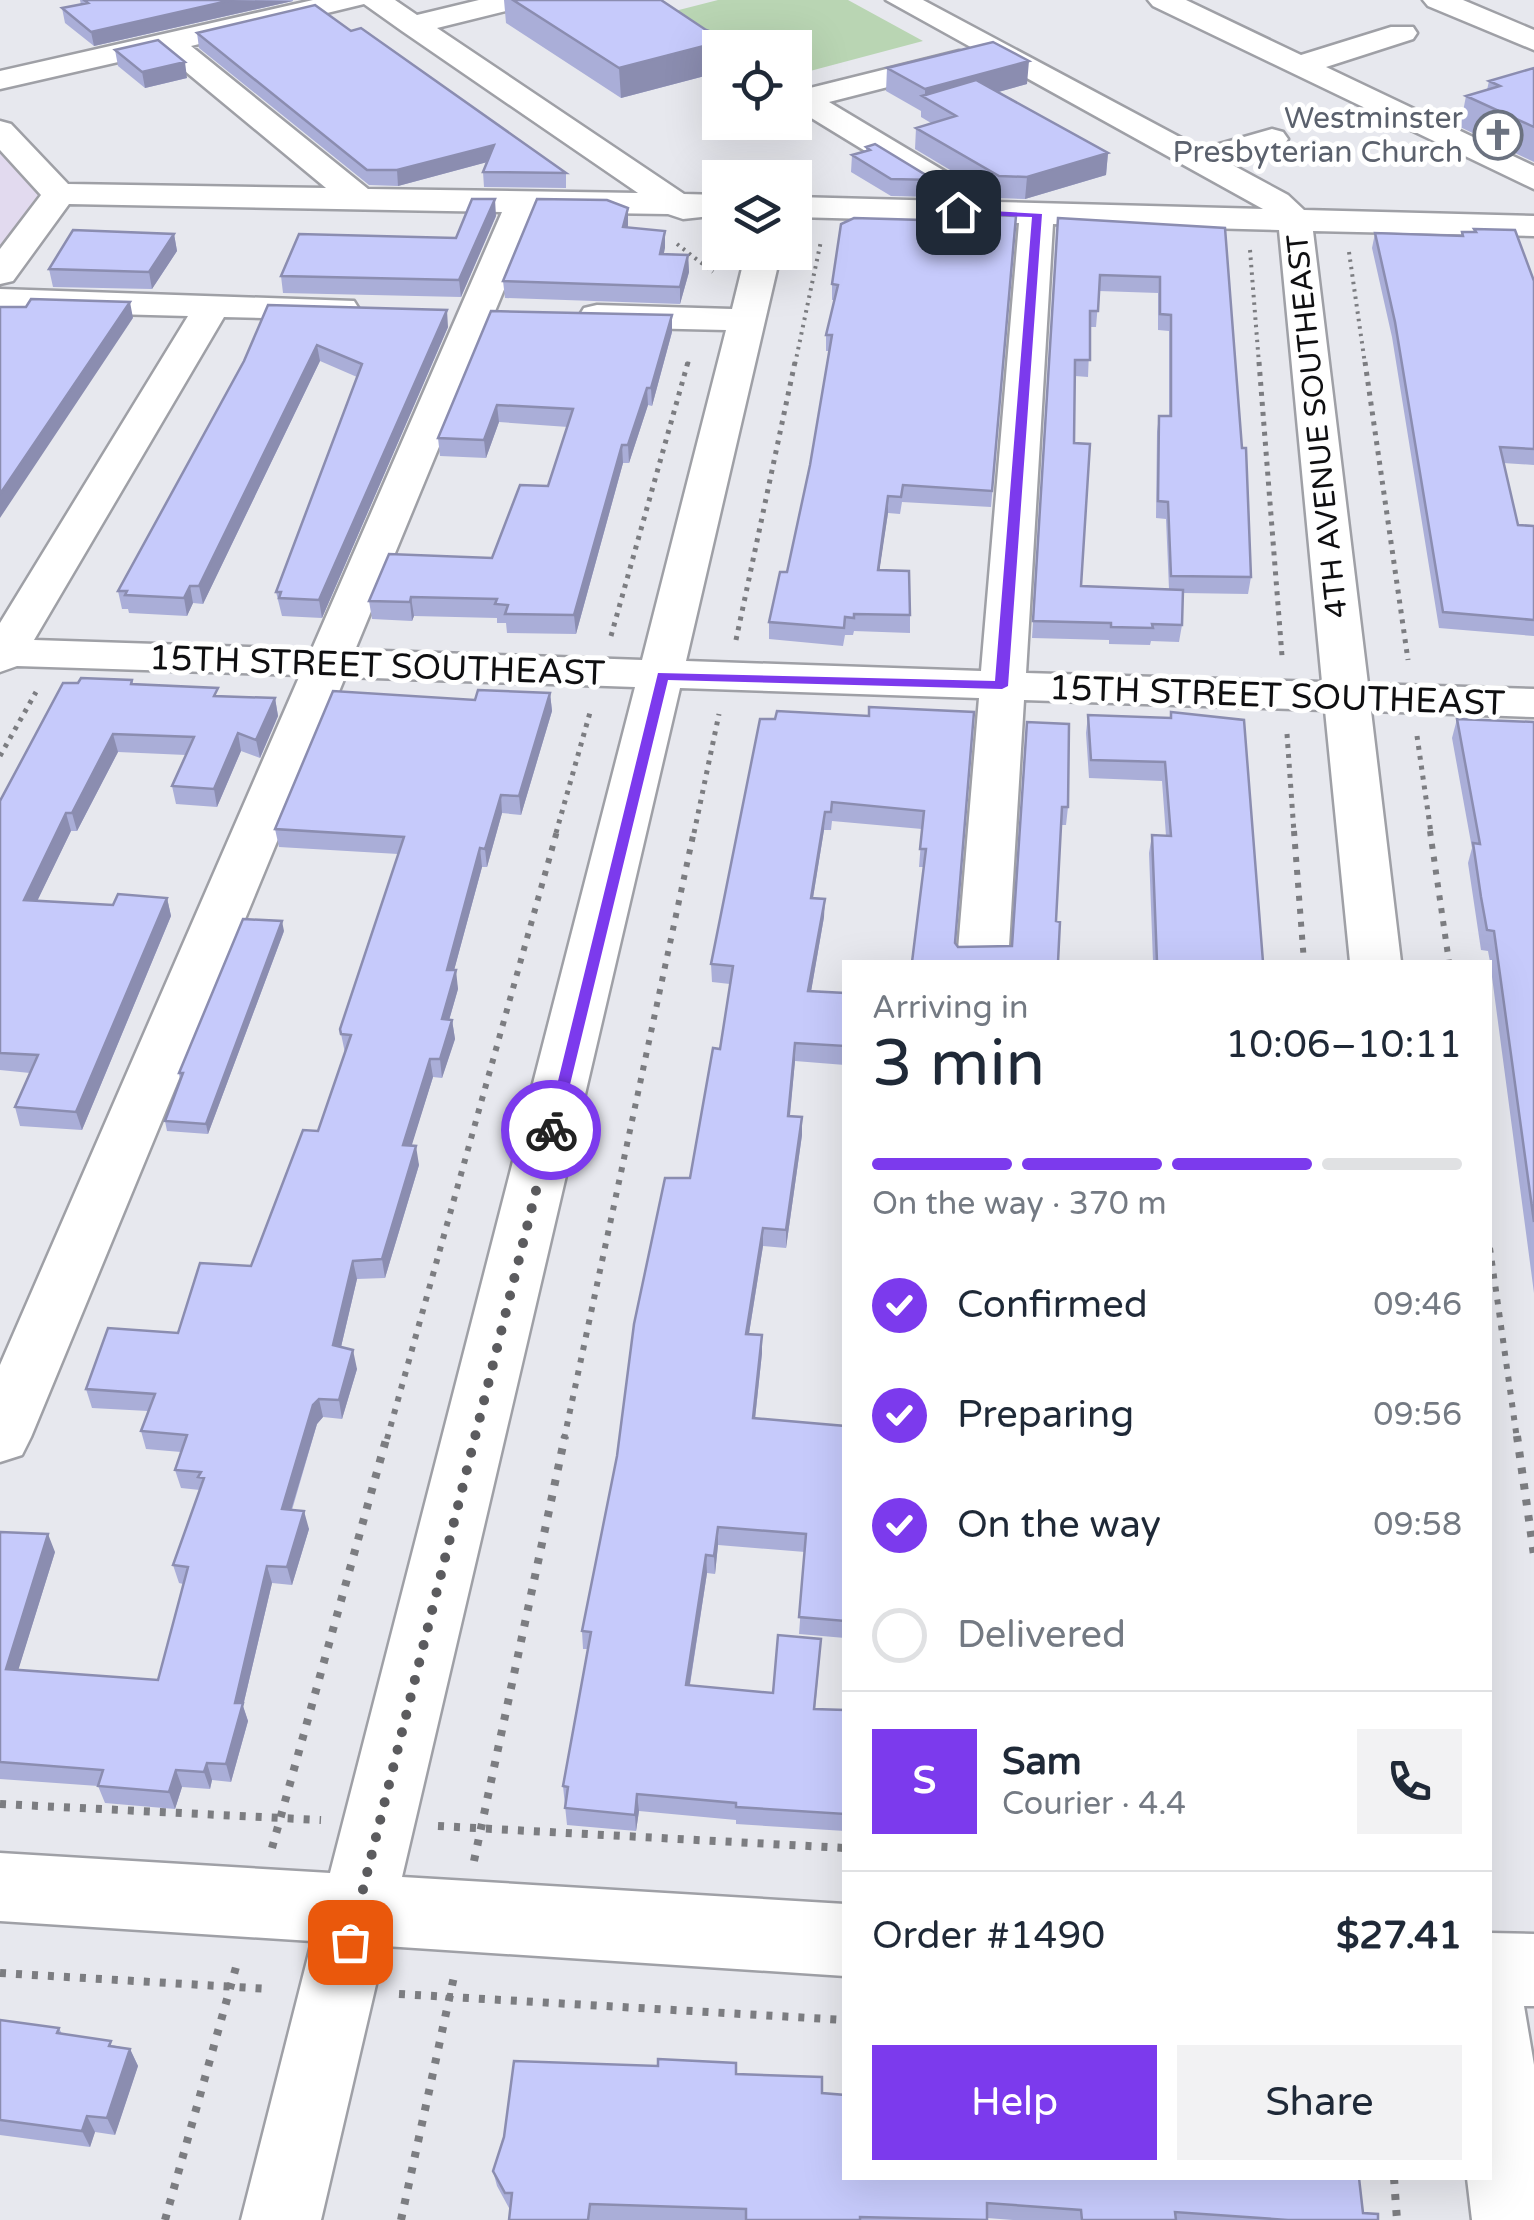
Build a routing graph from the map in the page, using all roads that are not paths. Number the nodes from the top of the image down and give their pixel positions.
1 (352, 0) edge
2 (376, 0) edge
3 (516, 0) edge
4 (901, 0) edge
5 (1164, 0) edge
6 (1438, 0) edge
7 (412, 25) junction
8 (1402, 33) dead end
9 (1534, 41) edge
10 (168, 42) junction
11 (996, 51) junction
12 (1300, 65) junction
13 (0, 80) edge
14 (1130, 85) dead end
15 (837, 90) junction
16 (812, 95) edge
17 (1084, 98) junction
18 (1459, 103) dead end
19 (812, 105) edge
20 (881, 116) dead end
21 (1409, 118) junction
22 (0, 131) edge
23 (1272, 139) dead end
24 (1198, 160) junction
25 (1534, 178) edge
26 (59, 194) junction
27 (362, 201) junction
28 (674, 204) junction
29 (522, 205) junction
30 (702, 205) edge
31 (812, 208) edge
32 (990, 213) junction
33 (1037, 214) junction
34 (1296, 220) junction
35 (702, 221) edge
36 (1534, 226) edge
37 (749, 270) edge
38 (0, 274) edge
39 (0, 300) edge
40 (214, 305) junction
41 (385, 310) edge
42 (570, 316) edge
43 (748, 320) junction
44 (2, 655) edge
45 (326, 663) junction
46 (662, 676) junction
47 (1002, 686) junction
48 (1346, 697) junction
49 (1534, 704) edge
50 (982, 960) edge
51 (1376, 960) edge
52 (0, 1437) edge
53 (0, 1887) edge
54 (359, 1906) junction
55 (842, 1940) edge
56 (1492, 1969) edge
57 (1534, 1970) edge
58 (1492, 2035) edge
59 (281, 2220) edge
60 (1512, 2220) edge

1 - 10 street
2 - 7 street
3 - 7 street
4 - 11 street, 4TH AVENUE SOUTHEAST
5 - 12 street
6 - 9 street
7 - 28 street
8 - 12 street
10 - 13 street
10 - 27 street
11 - 15 street
11 - 17 street, 4TH AVENUE SOUTHEAST
12 - 21 street
14 - 17 street
15 - 16 street
15 - 20 street
17 - 24 street, 4TH AVENUE SOUTHEAST
18 - 21 street
19 - 32 street
21 - 25 street
22 - 26 street
23 - 24 street
24 - 34 street, 4TH AVENUE SOUTHEAST
26 - 27 street
26 - 38 street
27 - 29 street
28 - 29 street
28 - 30 street
28 - 35 street
29 - 45 street
31 - 32 street
32 - 33 street
33 - 34 street
33 - 47 street
34 - 36 street
34 - 48 street, 4TH AVENUE SOUTHEAST
37 - 43 street
39 - 40 street
40 - 41 street
40 - 44 street
42 - 43 street
43 - 46 street
44 - 45 street, 15TH STREET SOUTHEAST
45 - 46 street, 15TH STREET SOUTHEAST
45 - 52 street
46 - 47 street, 15TH STREET SOUTHEAST
46 - 54 street
47 - 48 street, 15TH STREET SOUTHEAST
47 - 50 street
48 - 49 street, 15TH STREET SOUTHEAST
48 - 51 street, 4TH AVENUE SOUTHEAST
53 - 54 street
54 - 55 street
54 - 59 street
56 - 57 street
58 - 60 street

